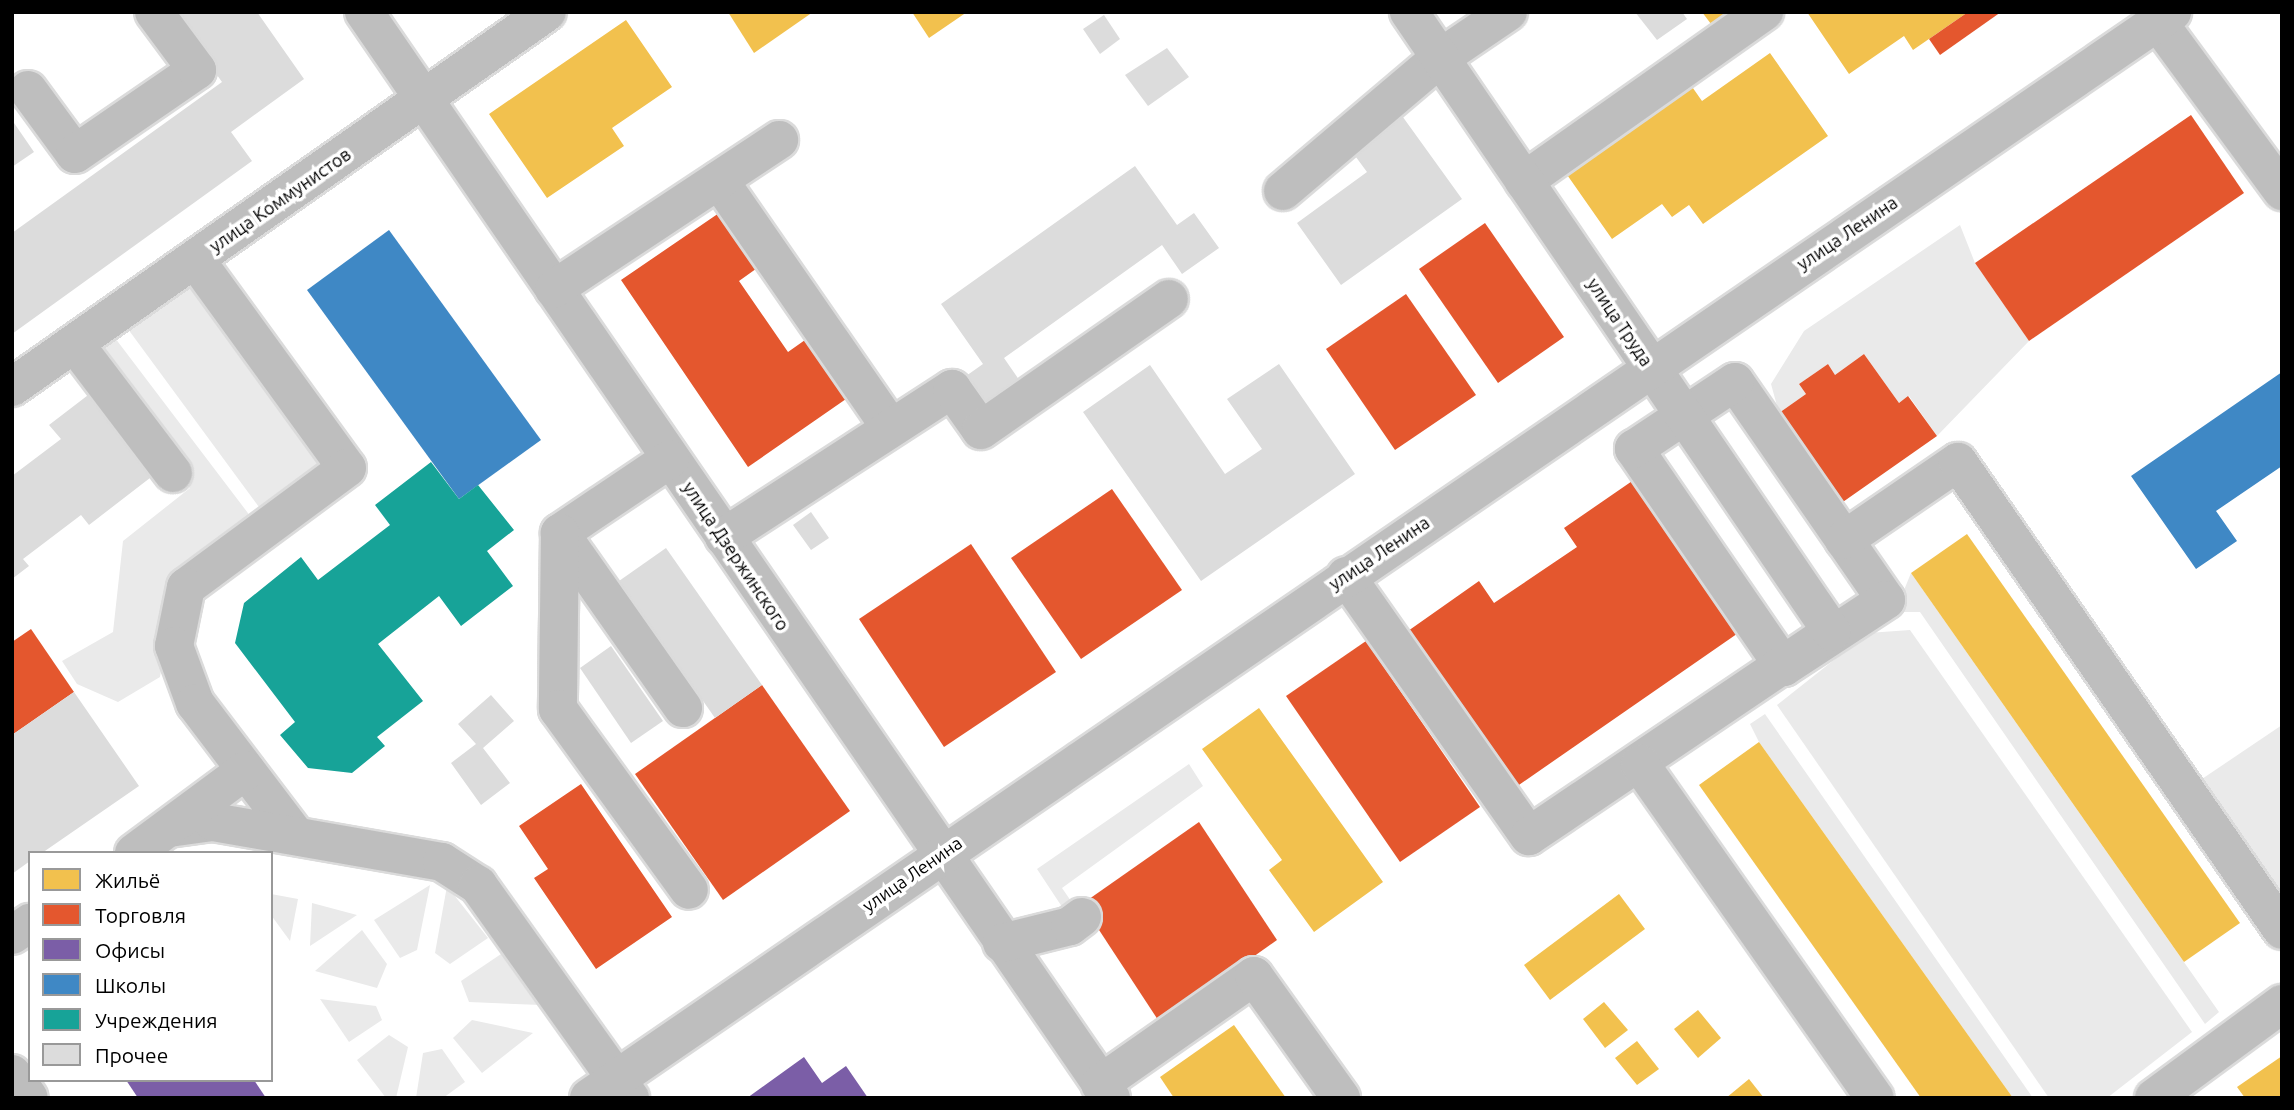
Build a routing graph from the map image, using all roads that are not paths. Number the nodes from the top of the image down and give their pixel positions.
1 (154, 12) edge
2 (363, 12) edge
3 (547, 12) edge
4 (1409, 12) edge
5 (1508, 12) edge
6 (1765, 12) edge
7 (2165, 17) edge
8 (1440, 58) junction
9 (28, 90) dead end
10 (424, 98) junction
11 (779, 140) dead end
12 (719, 180) junction
13 (1524, 181) junction
14 (1283, 191) dead end
15 (2282, 191) edge
16 (195, 259) junction
17 (554, 289) junction
18 (1169, 299) dead end
19 (75, 344) junction
20 (1650, 367) junction
21 (12, 387) edge
22 (1684, 416) junction
23 (890, 427) junction
24 (670, 459) junction
25 (173, 473) dead end
26 (560, 533) junction
27 (724, 537) junction
28 (1844, 540) junction
29 (1346, 576) junction
30 (1784, 667) junction
31 (682, 708) dead end
32 (1640, 765) junction
33 (246, 770) junction
34 (169, 828) junction
35 (296, 836) junction
36 (137, 851) edge
37 (940, 854) junction
38 (689, 890) dead end
39 (1082, 917) dead end
40 (28, 924) edge
41 (2282, 930) edge
42 (12, 935) edge
43 (1002, 943) junction
44 (2282, 1004) edge
45 (12, 1073) edge
46 (612, 1091) edge
47 (1105, 1091) edge
48 (2162, 1096) edge
49 (29, 1098) edge
50 (1341, 1098) edge
51 (1875, 1098) edge

1 - 9 street
2 - 10 street, улица Дзержинского
3 - 10 street, улица Коммунистов
4 - 8 street, улица Труда
5 - 8 street
6 - 13 street
7 - 15 street
7 - 20 street, улица Ленина
8 - 13 street, улица Труда
8 - 14 street
10 - 16 street, улица Коммунистов
10 - 17 street, улица Дзержинского
11 - 12 street
12 - 17 street
12 - 23 street
13 - 20 street, улица Труда
16 - 19 street, улица Коммунистов
16 - 33 street
17 - 24 street, улица Дзержинского
18 - 23 street
19 - 21 street, улица Коммунистов
19 - 25 street
20 - 22 street, улица Труда
20 - 29 street, улица Ленина
22 - 28 street
22 - 30 street, улица Труда
22 - 30 street
23 - 27 street
24 - 26 street
24 - 27 street, улица Дзержинского
26 - 31 street
26 - 38 street
27 - 37 street, улица Дзержинского
28 - 30 street
28 - 41 street
29 - 32 street
29 - 37 street, улица Ленина
30 - 32 street
32 - 51 street
33 - 34 street
33 - 35 street
34 - 35 street
34 - 36 street
35 - 46 street
37 - 43 street, улица Дзержинского
37 - 46 street, улица Ленина
39 - 43 street
40 - 42 street
43 - 47 street, улица Дзержинского
44 - 48 street
45 - 49 main road
47 - 50 street

